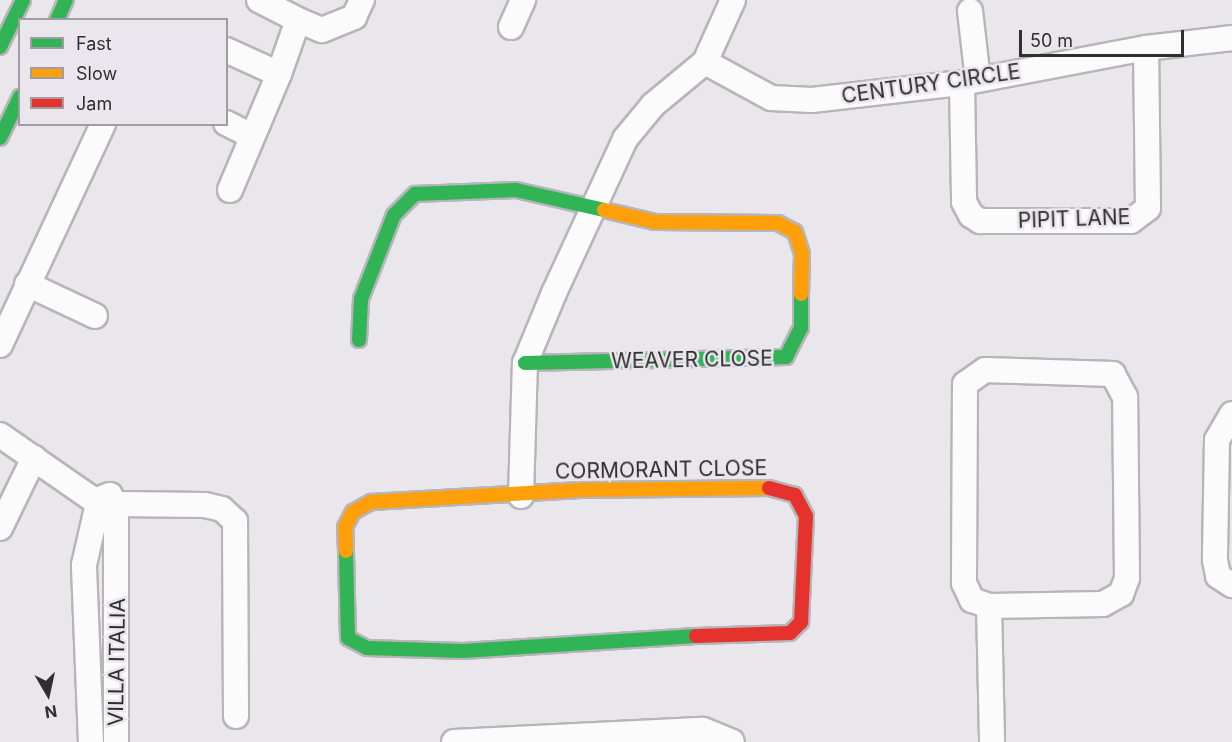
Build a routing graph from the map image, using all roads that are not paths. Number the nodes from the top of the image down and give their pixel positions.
1 (23, 0) edge
2 (66, 0) edge
3 (259, 0) edge
4 (362, 0) edge
5 (523, 0) edge
6 (733, 0) edge
7 (970, 11) dead end
8 (58, 18) edge
9 (298, 20) junction
10 (511, 27) dead end
11 (1232, 38) edge
12 (0, 47) edge
13 (1146, 48) junction
14 (228, 51) edge
15 (705, 62) junction
16 (279, 74) junction
17 (970, 82) junction
18 (18, 101) edge
19 (228, 124) edge
20 (103, 126) edge
21 (252, 136) junction
22 (0, 138) edge
23 (230, 190) dead end
24 (594, 208) junction
25 (27, 284) junction
26 (95, 316) dead end
27 (359, 340) dead end
28 (0, 345) edge
29 (525, 363) junction
30 (1232, 414) edge
31 (0, 435) edge
32 (34, 458) junction
33 (521, 496) junction
34 (106, 507) junction
35 (0, 528) edge
36 (1232, 585) edge
37 (989, 606) junction
38 (85, 621) junction
39 (118, 621) junction
40 (236, 716) dead end
41 (730, 740) edge
42 (491, 741) edge
43 (91, 742) edge
44 (116, 742) edge
45 (454, 742) edge
46 (993, 742) edge

1 - 12 street
2 - 8 street
3 - 9 street
4 - 9 street
5 - 10 street
6 - 15 street
7 - 17 street
9 - 16 street
11 - 13 street, CENTURY CIRCLE
13 - 17 street, CENTURY CIRCLE
13 - 17 street, PIPIT LANE
14 - 16 street
15 - 17 street, CENTURY CIRCLE
15 - 24 street
16 - 21 street
18 - 22 street
19 - 21 street
20 - 25 street
21 - 23 street
24 - 27 street
24 - 29 street
24 - 29 street, WEAVER CLOSE
25 - 26 street
25 - 28 street
29 - 33 street
30 - 36 street
31 - 32 street
32 - 34 street
32 - 35 street
33 - 33 street, CORMORANT CLOSE
34 - 38 street, VILLA ITALIA
34 - 39 street, VILLA ITALIA
34 - 40 street
37 - 37 street
37 - 46 street
38 - 39 street
38 - 43 street, VILLA ITALIA
39 - 44 street, VILLA ITALIA
41 - 42 street
42 - 45 street

